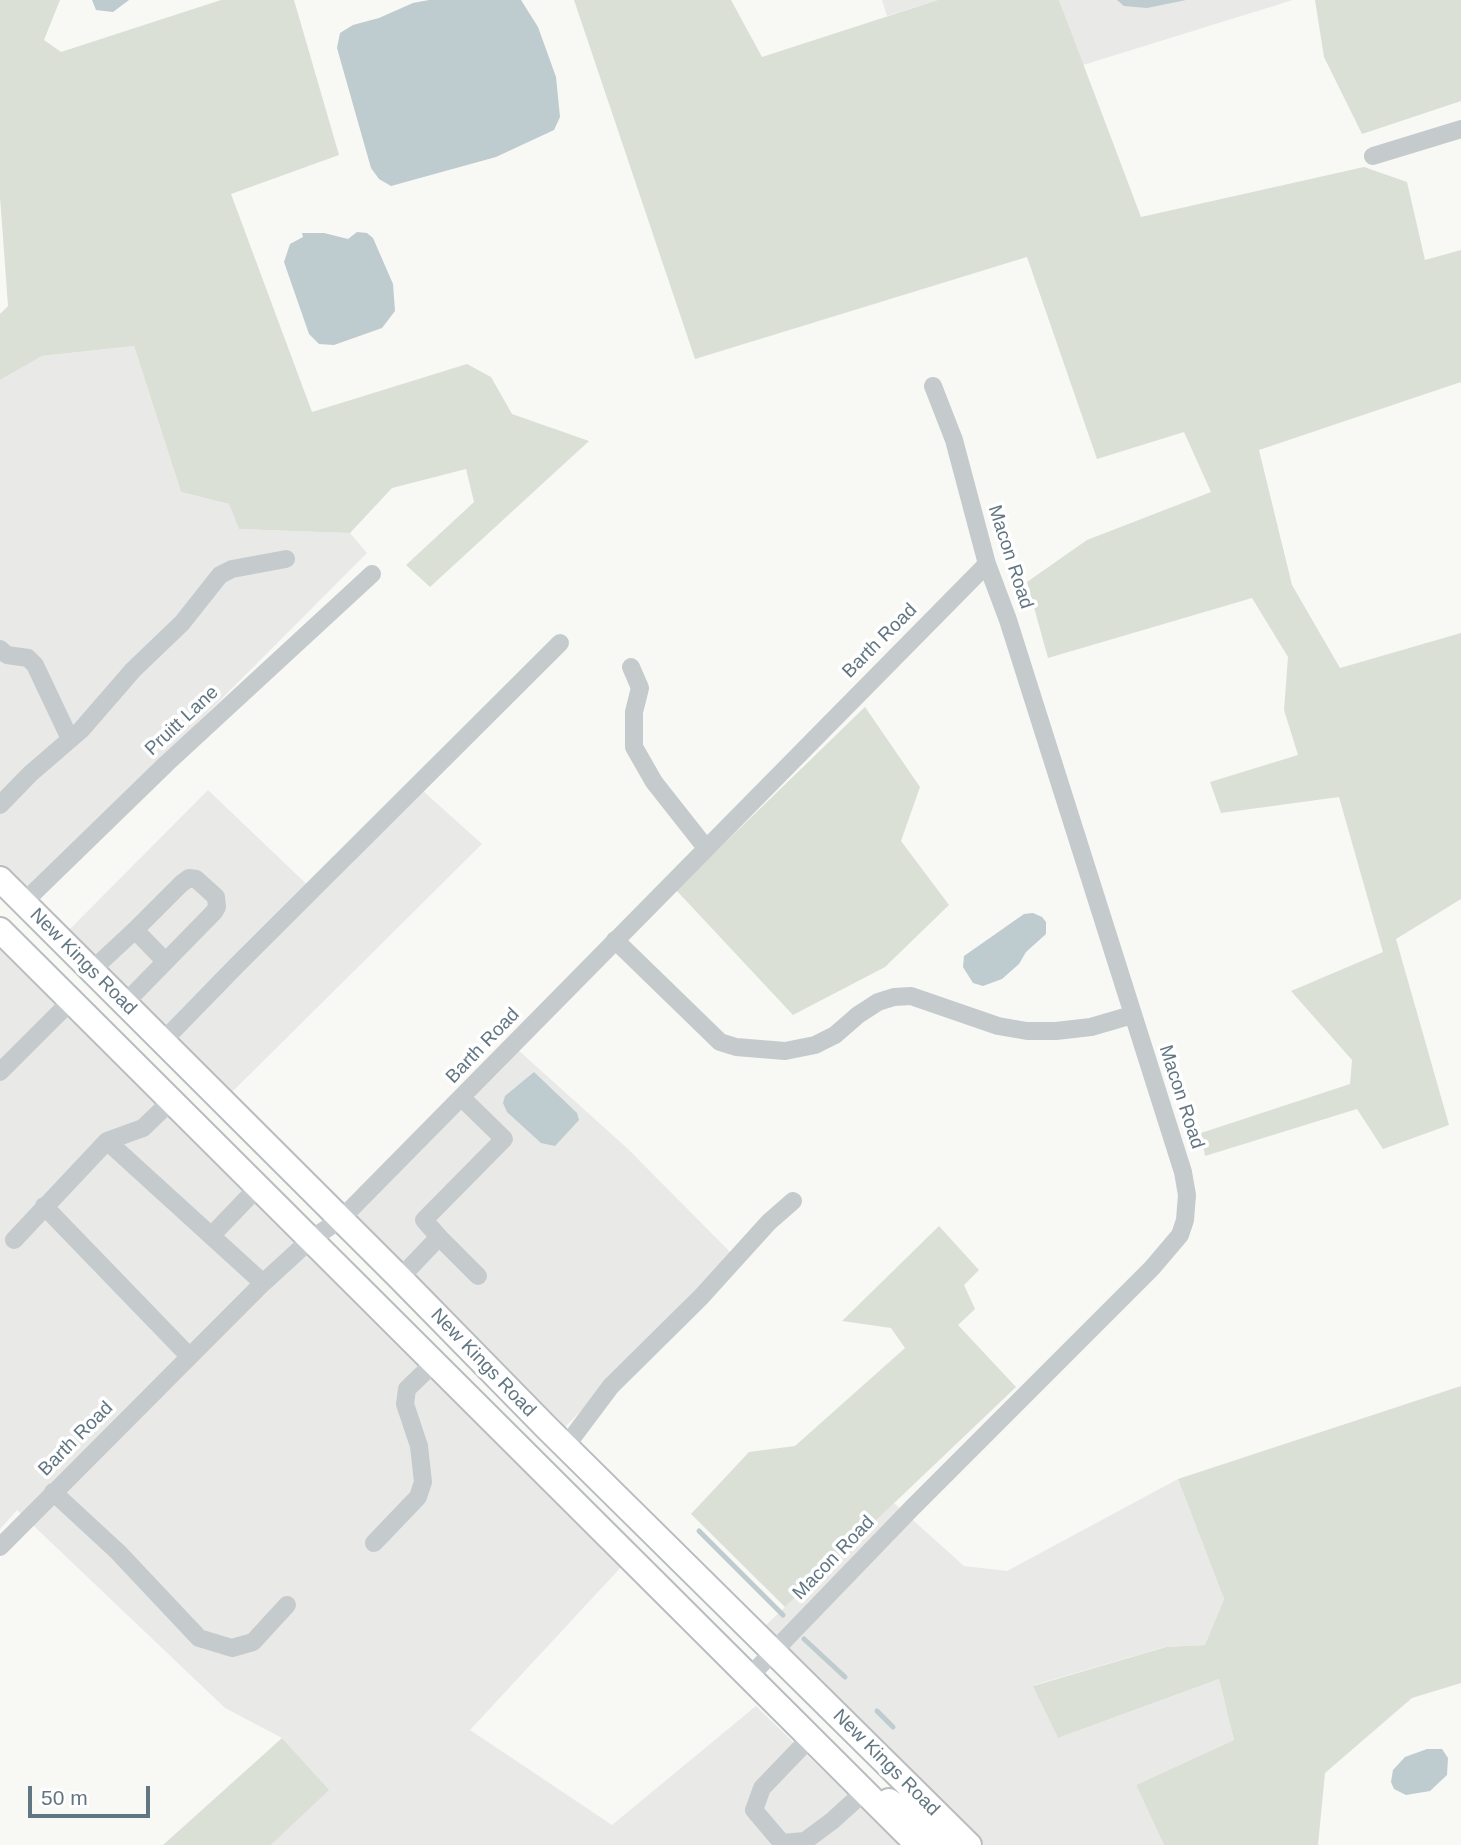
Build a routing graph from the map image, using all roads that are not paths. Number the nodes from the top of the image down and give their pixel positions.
1 (1461, 129) edge
2 (1373, 156) dead end
3 (933, 386) dead end
4 (286, 559) dead end
5 (987, 564) junction
6 (372, 574) dead end
7 (560, 643) dead end
8 (0, 649) edge
9 (631, 667) dead end
10 (70, 739) junction
11 (0, 805) edge
12 (706, 848) junction
13 (0, 879) edge
14 (23, 903) junction
15 (0, 930) edge
16 (135, 930) junction
17 (615, 940) junction
18 (165, 961) junction
19 (92, 970) junction
20 (71, 1001) junction
21 (125, 1003) junction
22 (1132, 1015) junction
23 (163, 1041) junction
24 (0, 1072) edge
25 (462, 1098) junction
26 (171, 1101) junction
27 (107, 1141) junction
28 (258, 1187) junction
29 (793, 1201) dead end
30 (44, 1206) junction
31 (341, 1219) junction
32 (212, 1236) junction
33 (439, 1237) junction
34 (14, 1240) dead end
35 (310, 1240) junction
36 (478, 1276) dead end
37 (400, 1278) junction
38 (263, 1283) junction
39 (189, 1356) junction
40 (434, 1363) junction
41 (566, 1446) junction
42 (53, 1492) junction
43 (374, 1543) dead end
44 (0, 1547) edge
45 (287, 1605) dead end
46 (773, 1652) junction
47 (750, 1677) junction
48 (810, 1738) junction
49 (839, 1767) junction
50 (864, 1792) junction
51 (918, 1845) edge
52 (944, 1845) edge
53 (969, 1845) edge

1 - 2 street
3 - 5 street, Macon Road
4 - 10 street
5 - 12 street, Barth Road
5 - 22 street, Macon Road
6 - 14 street, Pruitt Lane
7 - 23 street
8 - 10 street
9 - 12 street
10 - 11 street
12 - 17 street, Barth Road
13 - 14 highway, New Kings Road
14 - 19 highway, New Kings Road
15 - 20 highway, New Kings Road
16 - 18 street
16 - 18 street
16 - 19 street
17 - 22 street
17 - 25 street, Barth Road
18 - 21 street
19 - 21 highway, New Kings Road
20 - 24 street
20 - 26 highway, New Kings Road
21 - 23 highway, New Kings Road
22 - 46 street, Macon Road
23 - 31 highway, New Kings Road
25 - 31 street, Barth Road
25 - 33 street
26 - 27 street
26 - 28 highway, New Kings Road
27 - 30 street
27 - 32 street
28 - 32 street
28 - 35 highway, New Kings Road
29 - 41 street
30 - 34 street
30 - 39 street
31 - 35 street, Barth Road
31 - 37 highway, New Kings Road
32 - 38 street
33 - 36 street
33 - 37 street
35 - 38 street, Barth Road
35 - 40 highway, New Kings Road
37 - 41 highway, New Kings Road
38 - 39 street, Barth Road
39 - 42 street, Barth Road
40 - 43 street
40 - 47 highway, New Kings Road
41 - 46 highway, New Kings Road
42 - 44 street, Barth Road
42 - 45 street
46 - 47 street, Macon Road
46 - 53 highway, New Kings Road
47 - 48 highway, New Kings Road
48 - 49 highway, New Kings Road
48 - 50 street
49 - 50 highway, New Kings Road
49 - 52 highway
50 - 51 highway, New Kings Road

